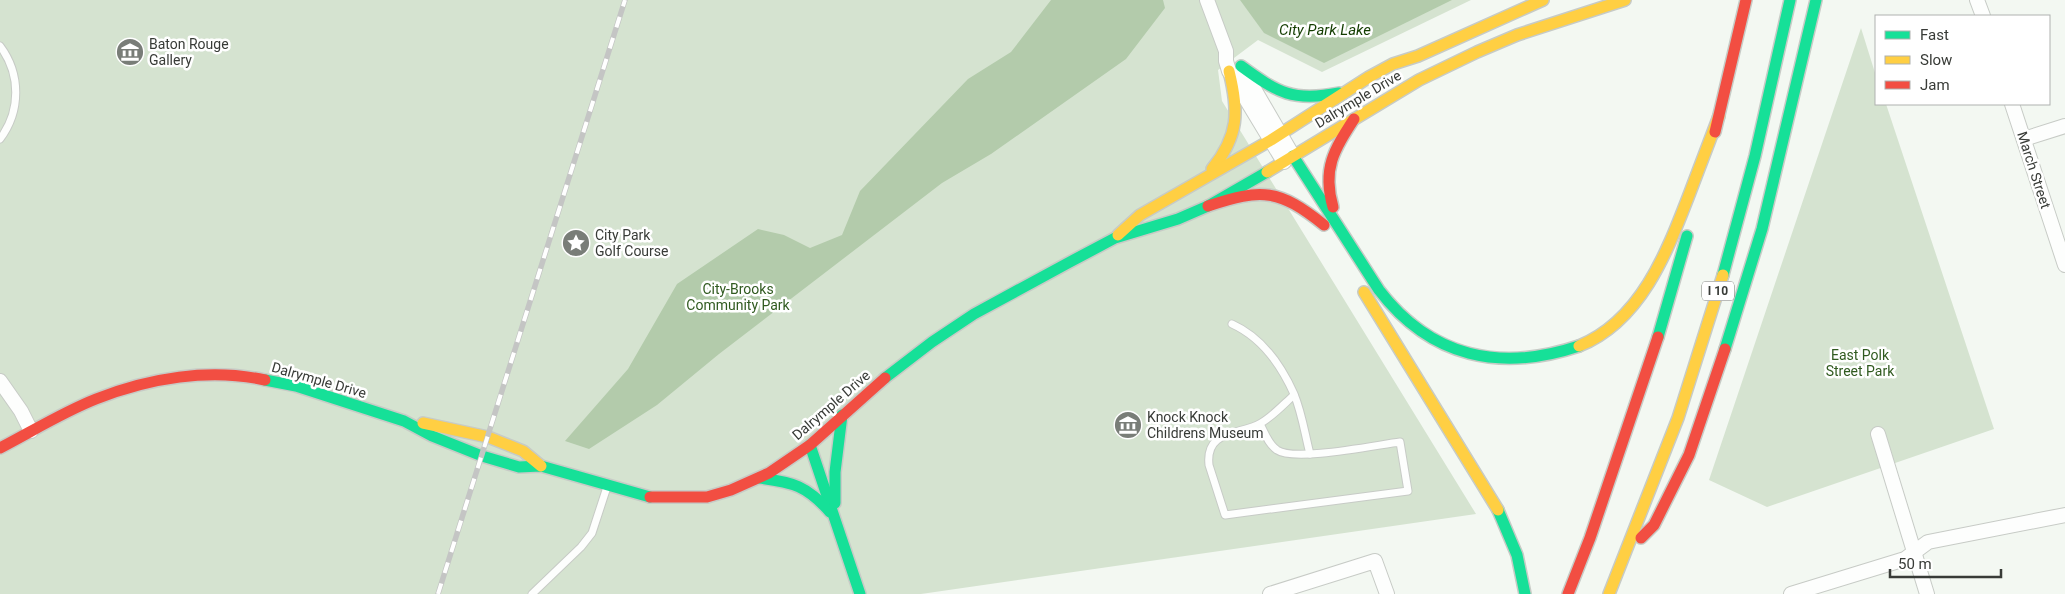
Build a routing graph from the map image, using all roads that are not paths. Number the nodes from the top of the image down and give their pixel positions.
1 (1207, 0) edge
2 (1543, 0) edge
3 (1625, 0) edge
4 (1790, 0) edge
5 (1816, 0) edge
6 (1977, 0) edge
7 (1745, 6) edge
8 (1983, 15) edge
9 (0, 46) edge
10 (1418, 56) junction
11 (1235, 68) junction
12 (1400, 76) dead end
13 (1346, 92) junction
14 (2012, 105) edge
15 (1719, 116) junction
16 (1354, 119) junction
17 (2065, 126) edge
18 (0, 139) edge
19 (2024, 139) junction
20 (1284, 150) junction
21 (1200, 181) junction
22 (1303, 195) dead end
23 (1208, 206) junction
24 (1324, 225) junction
25 (1341, 228) junction
26 (1115, 238) junction
27 (1335, 243) dead end
28 (2065, 266) edge
29 (1360, 285) dead end
30 (1232, 324) dead end
31 (0, 381) edge
32 (1294, 395) junction
33 (842, 415) junction
34 (404, 421) junction
35 (1260, 424) junction
36 (31, 431) junction
37 (1878, 434) dead end
38 (810, 445) junction
39 (0, 448) edge
40 (1310, 454) junction
41 (541, 466) junction
42 (760, 478) junction
43 (607, 486) junction
44 (2065, 515) edge
45 (835, 517) junction
46 (1914, 551) junction
47 (1624, 556) junction
48 (532, 594) edge
49 (860, 594) edge
50 (1270, 594) edge
51 (1387, 594) edge
52 (1525, 594) edge
53 (1568, 594) edge
54 (1609, 594) edge
55 (1791, 594) edge
56 (1928, 594) edge

1 - 11 street
2 - 10 main road, Dalrymple Drive
3 - 16 main road, Dalrymple Drive
4 - 47 main road, I 10
5 - 47 main road
6 - 8 street
7 - 15 main road
9 - 18 lane
10 - 12 main road
10 - 13 main road, Dalrymple Drive
11 - 13 main road
11 - 20 street
11 - 21 main road
13 - 20 main road, Dalrymple Drive
14 - 19 street, March Street
15 - 25 main road
15 - 53 main road
16 - 20 main road, Dalrymple Drive
16 - 25 main road
17 - 19 street
19 - 28 street, March Street
20 - 21 main road, Dalrymple Drive
20 - 23 main road, Dalrymple Drive
20 - 25 main road
21 - 26 main road, Dalrymple Drive
22 - 24 main road
23 - 24 main road
23 - 26 main road, Dalrymple Drive
24 - 27 main road
26 - 33 main road, Dalrymple Drive
29 - 52 main road
30 - 32 lane
31 - 36 street
32 - 35 lane
32 - 40 lane
33 - 38 main road, Dalrymple Drive
33 - 45 main road
34 - 36 main road, Dalrymple Drive
34 - 41 main road, Dalrymple Drive
34 - 41 main road, Dalrymple Drive
35 - 40 lane
35 - 40 lane
36 - 39 main road, Dalrymple Drive
37 - 46 street
38 - 42 main road, Dalrymple Drive
38 - 45 main road
41 - 43 main road, Dalrymple Drive
42 - 43 main road, Dalrymple Drive
42 - 45 main road
43 - 48 lane
44 - 46 street
45 - 49 main road
46 - 55 street
46 - 56 street
47 - 54 main road, I 10
50 - 51 street

